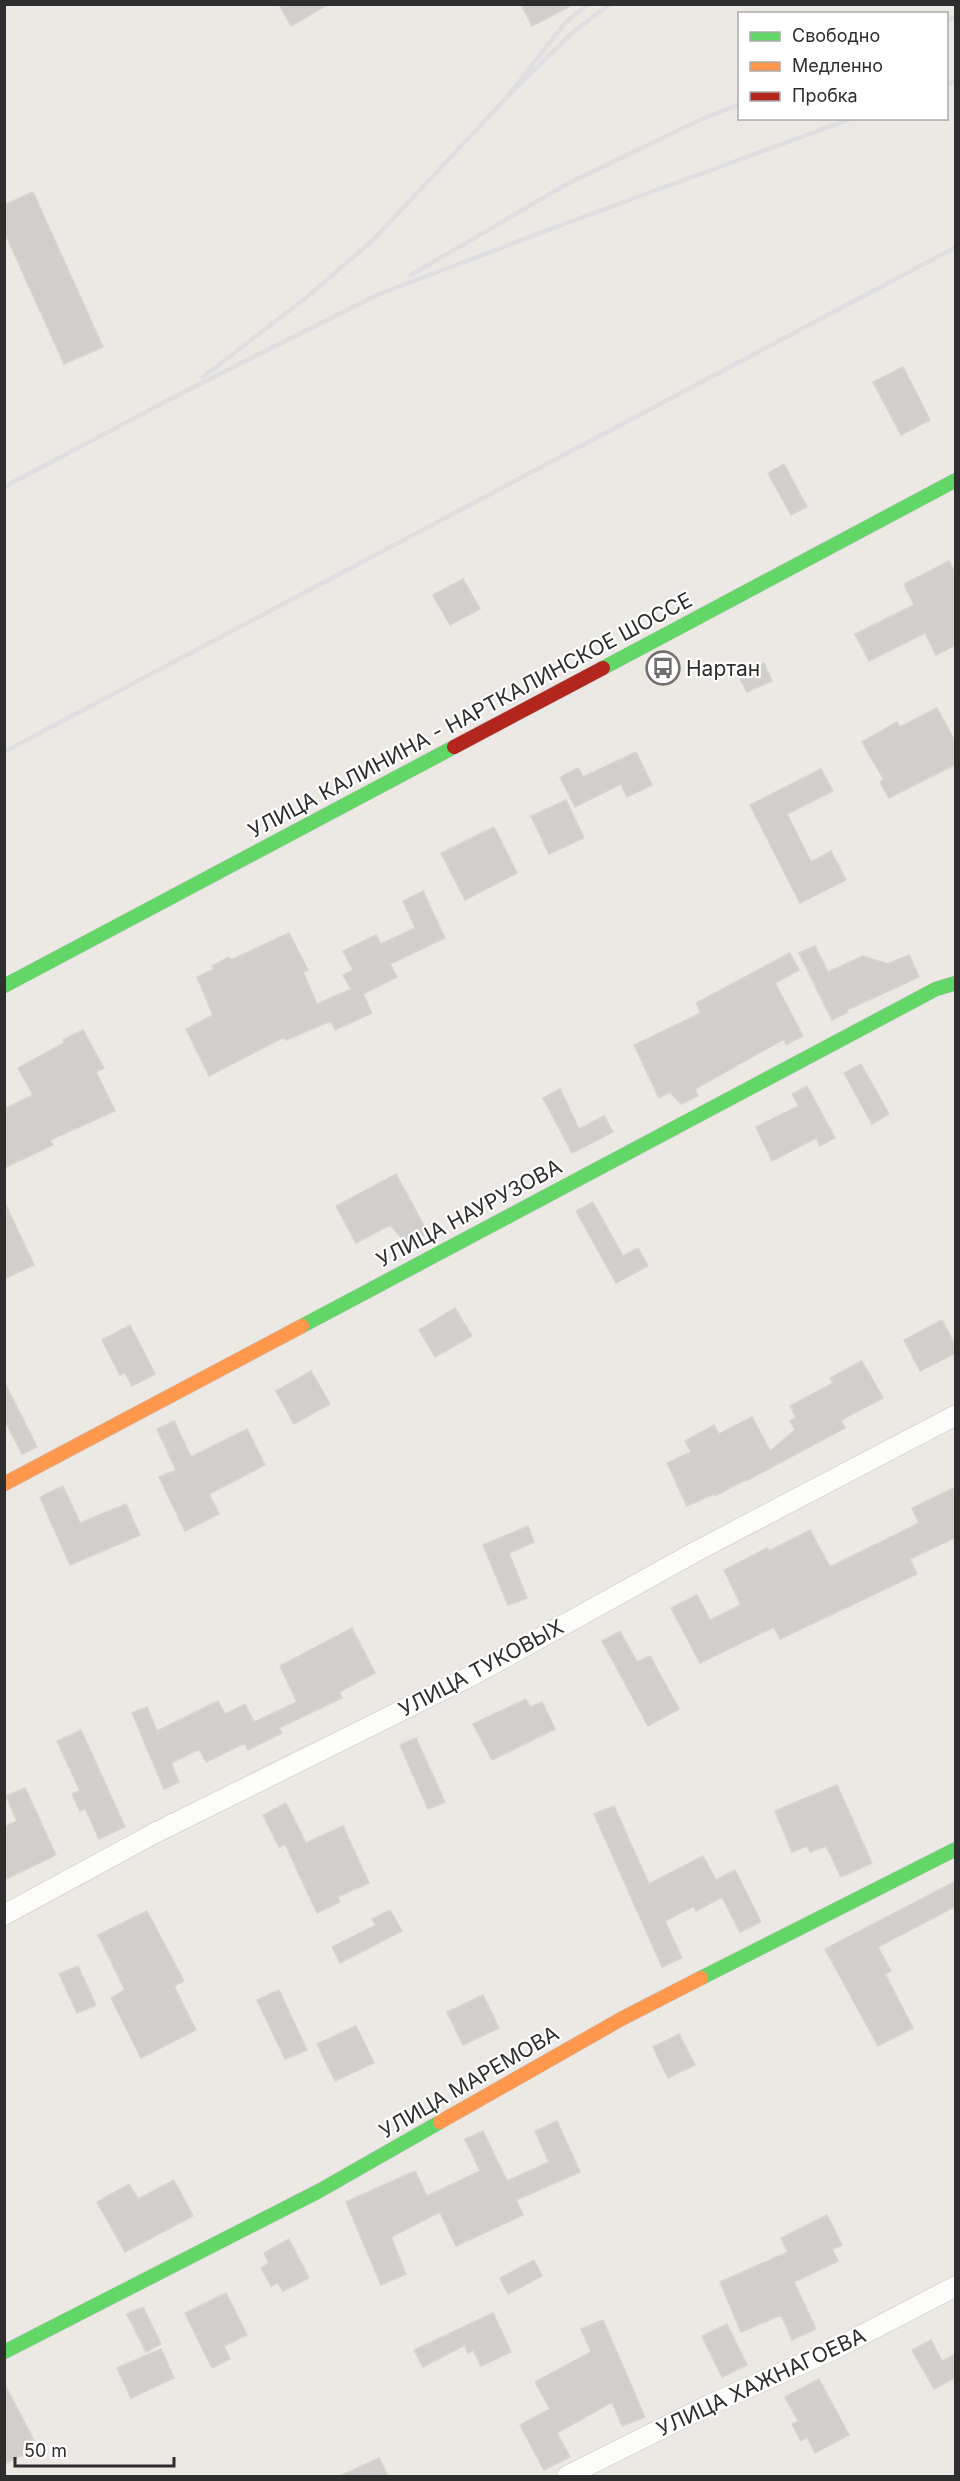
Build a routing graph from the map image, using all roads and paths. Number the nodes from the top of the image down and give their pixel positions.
1 (956, 480) edge
2 (956, 983) edge
3 (4, 986) edge
4 (956, 1415) edge
5 (4, 1484) edge
6 (956, 1849) edge
7 (4, 1915) edge
8 (956, 2286) edge
9 (4, 2352) edge
10 (567, 2476) edge

1 - 3 street, УЛИЦА КАЛИНИНА - НАРТКАЛИНСКОЕ ШОССЕ
2 - 5 street, УЛИЦА НАУРУЗОВА
4 - 7 street, УЛИЦА ТУКОВЫХ
6 - 9 street, УЛИЦА МАРЕМОВА
8 - 10 street, УЛИЦА ХАЖНАГОЕВА

